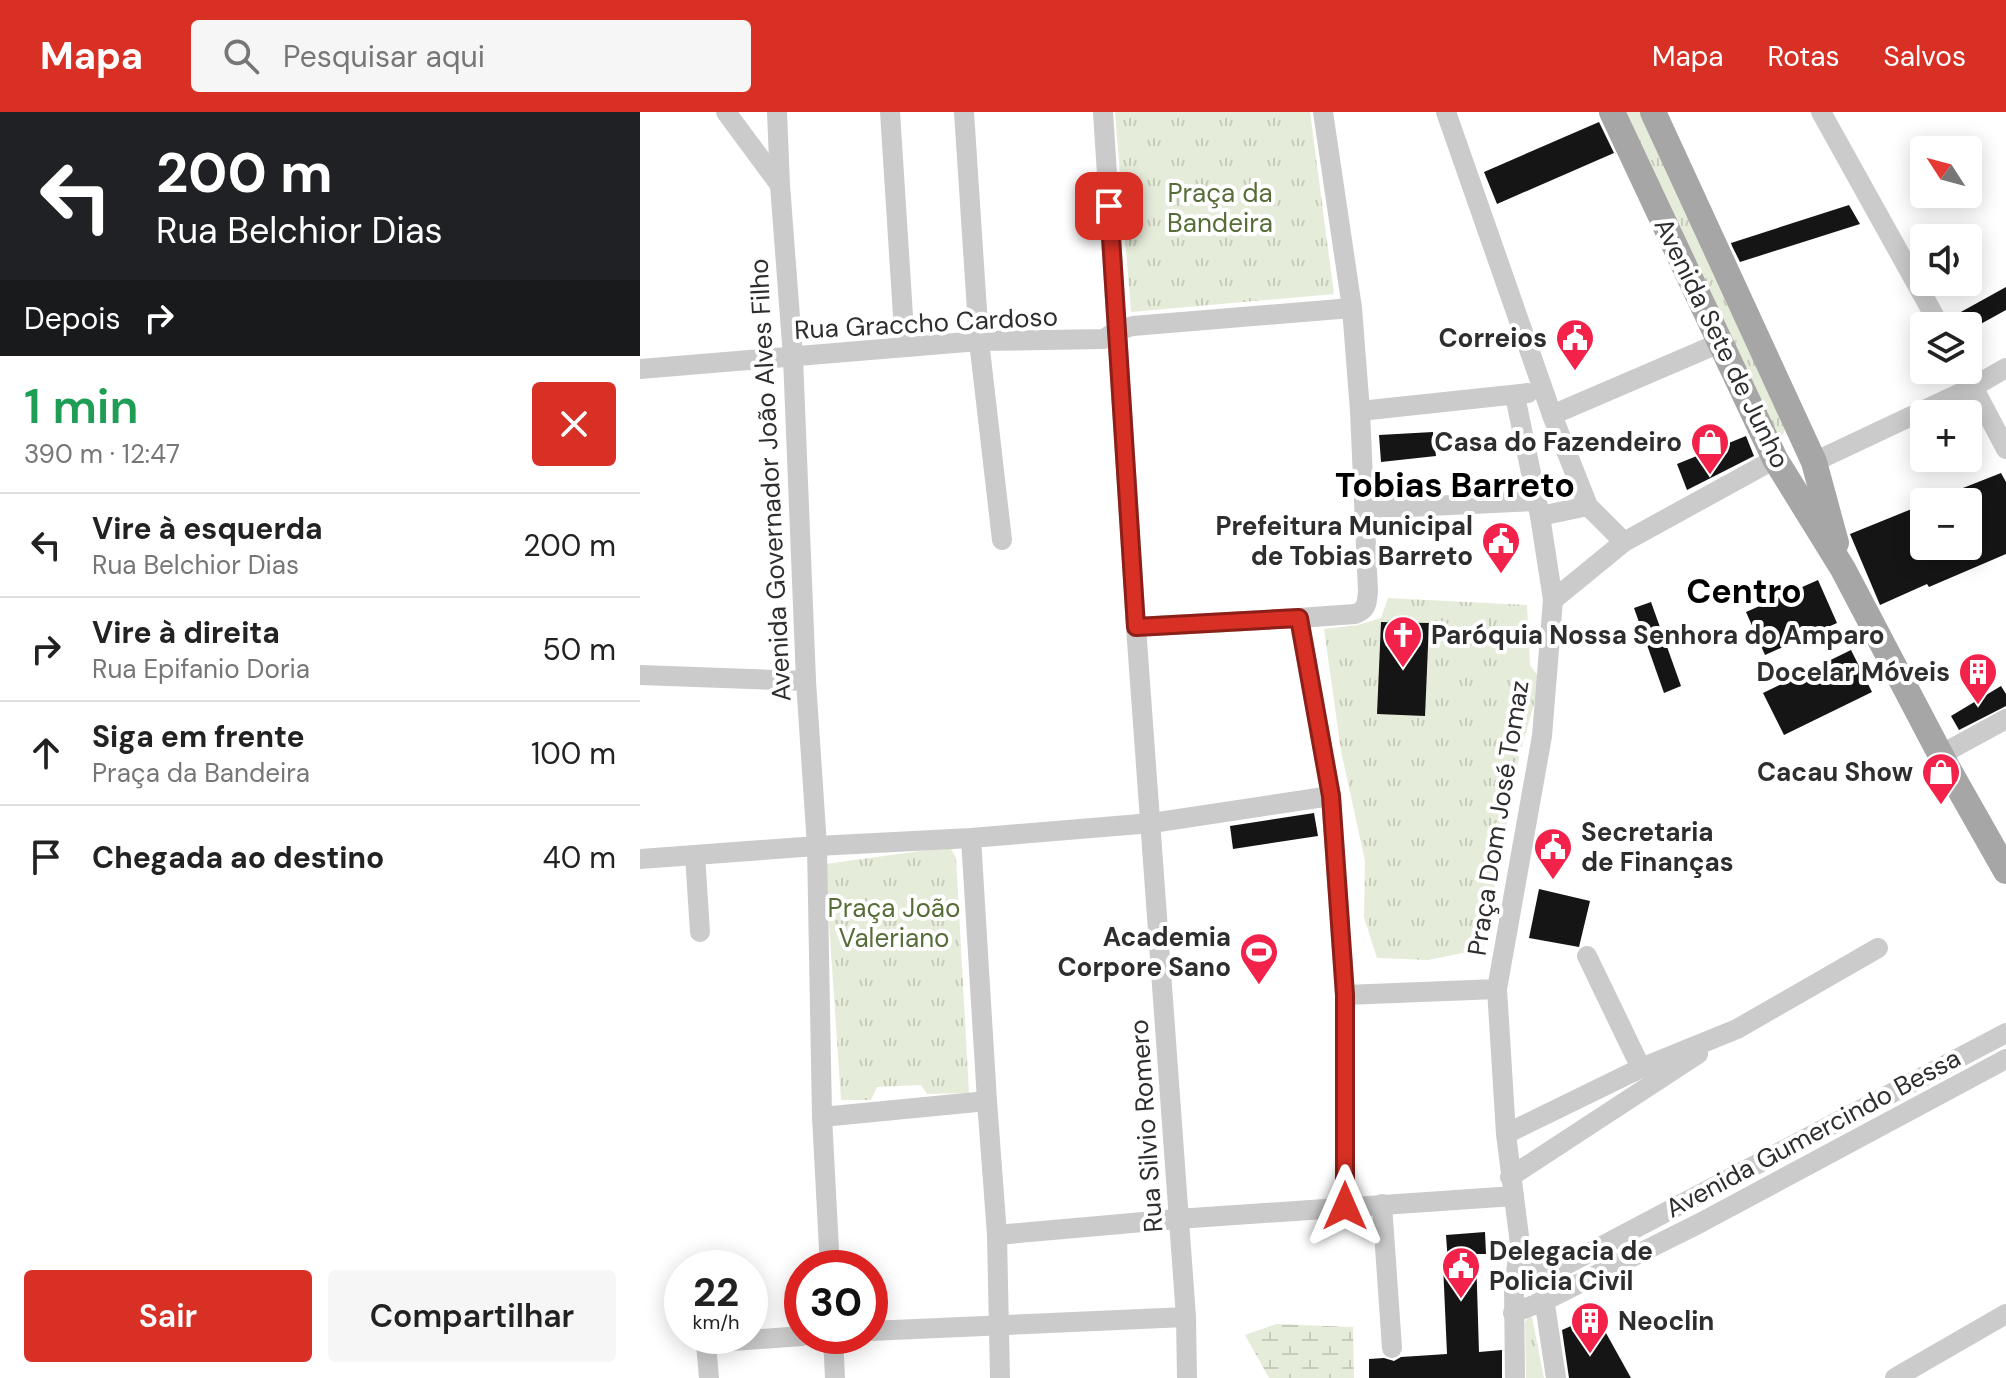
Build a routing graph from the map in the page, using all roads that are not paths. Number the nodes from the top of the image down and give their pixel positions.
1 (726, 112) edge
2 (777, 112) edge
3 (890, 112) edge
4 (964, 112) edge
5 (1103, 112) edge
6 (1323, 112) edge
7 (1446, 112) edge
8 (1612, 112) edge
9 (1653, 112) edge
10 (1821, 112) edge
11 (780, 185) junction
12 (1352, 308) junction
13 (1932, 312) edge
14 (1116, 331) junction
15 (979, 341) junction
16 (1722, 342) junction
17 (905, 347) junction
18 (793, 357) junction
19 (2006, 368) edge
20 (640, 369) edge
21 (1982, 375) edge
22 (1960, 384) edge
23 (1972, 384) edge
24 (1544, 390) junction
25 (1515, 396) junction
26 (1360, 411) junction
27 (1552, 415) junction
28 (2006, 449) edge
29 (1775, 459) junction
30 (1814, 462) junction
31 (1588, 506) junction
32 (1538, 508) junction
33 (1365, 509) junction
34 (1002, 540) dead end
35 (1624, 542) junction
36 (1843, 569) junction
37 (1553, 600) junction
38 (1299, 618) junction
39 (1136, 627) junction
40 (640, 675) edge
41 (806, 681) junction
42 (2006, 719) edge
43 (1940, 755) junction
44 (1331, 796) junction
45 (1152, 823) junction
46 (971, 838) junction
47 (817, 846) junction
48 (695, 855) junction
49 (640, 859) edge
50 (2006, 871) edge
51 (700, 932) dead end
52 (1878, 948) dead end
53 (1587, 956) dead end
54 (1497, 989) junction
55 (1345, 995) junction
56 (1737, 1029) junction
57 (2006, 1033) edge
58 (2006, 1059) edge
59 (1641, 1068) junction
60 (987, 1101) junction
61 (822, 1117) junction
62 (1506, 1134) junction
63 (1512, 1186) junction
64 (1382, 1204) junction
65 (1345, 1206) junction
66 (1177, 1219) junction
67 (997, 1235) junction
68 (1520, 1244) junction
69 (829, 1250) edge
70 (1541, 1278) junction
71 (1514, 1287) junction
72 (1544, 1301) junction
73 (1513, 1313) junction
74 (2006, 1314) edge
75 (1186, 1317) junction
76 (999, 1325) junction
77 (888, 1330) edge
78 (784, 1337) edge
79 (1392, 1348) dead end
80 (834, 1354) edge
81 (709, 1378) edge
82 (835, 1378) edge
83 (1000, 1378) edge
84 (1187, 1378) edge
85 (1515, 1378) edge
86 (1556, 1378) edge
87 (1895, 1378) edge

1 - 11 street
2 - 11 street, Avenida Governador João Alves Filho
3 - 17 street
4 - 15 street
5 - 14 street
6 - 12 street
7 - 24 street
8 - 16 main road, Avenida Sete de Junho
9 - 30 main road, Avenida Sete de Junho
10 - 13 street
11 - 18 street, Avenida Governador João Alves Filho
12 - 14 street
12 - 26 street
14 - 15 street, Rua Graccho Cardoso
14 - 39 street, Rua Silvio Romero
15 - 17 street, Rua Graccho Cardoso
15 - 34 street
16 - 27 street
16 - 29 main road, Avenida Sete de Junho
17 - 18 street, Rua Graccho Cardoso
18 - 20 street, Rua Graccho Cardoso
18 - 41 street, Avenida Governador João Alves Filho
19 - 21 street
22 - 30 street
23 - 28 street
24 - 25 street
24 - 27 street
25 - 26 street
25 - 32 street, Praça Dom José Tomaz
26 - 33 street
27 - 31 street
29 - 35 street
29 - 36 main road, Avenida Sete de Junho
30 - 36 main road, Avenida Sete de Junho
31 - 32 street
31 - 35 street
32 - 33 street
32 - 37 street, Praça Dom José Tomaz
33 - 38 street
35 - 37 street
36 - 43 main road, Avenida Sete de Junho
37 - 54 street, Praça Dom José Tomaz
38 - 39 street
38 - 44 street
39 - 45 street, Rua Silvio Romero
40 - 41 street
41 - 47 street, Avenida Governador João Alves Filho
42 - 43 street
43 - 50 main road, Avenida Sete de Junho
44 - 45 street
44 - 55 street
45 - 46 street
45 - 66 street, Rua Silvio Romero
46 - 47 street
46 - 60 street
47 - 48 street
47 - 61 street
48 - 49 street
48 - 51 street
52 - 56 street
53 - 59 street
54 - 55 street, Praça Dom José Tomaz
54 - 62 street
55 - 65 street
56 - 59 street
56 - 63 street
57 - 70 street, Avenida Gumercindo Bessa
58 - 72 street, Avenida Gumercindo Bessa
59 - 62 street
60 - 61 street
60 - 67 street
61 - 69 street
62 - 63 street
63 - 64 street
63 - 68 street
64 - 65 street
64 - 79 street
65 - 66 street
66 - 67 street
66 - 75 street, Rua Silvio Romero
67 - 76 street
68 - 70 street
68 - 71 street
70 - 71 street, Avenida Gumercindo Bessa
70 - 72 street
71 - 73 street
72 - 73 street, Avenida Gumercindo Bessa
72 - 86 street
73 - 85 street
74 - 87 street
75 - 76 street
75 - 84 street, Rua Silvio Romero
76 - 77 street
76 - 83 street
78 - 81 street
80 - 82 street

